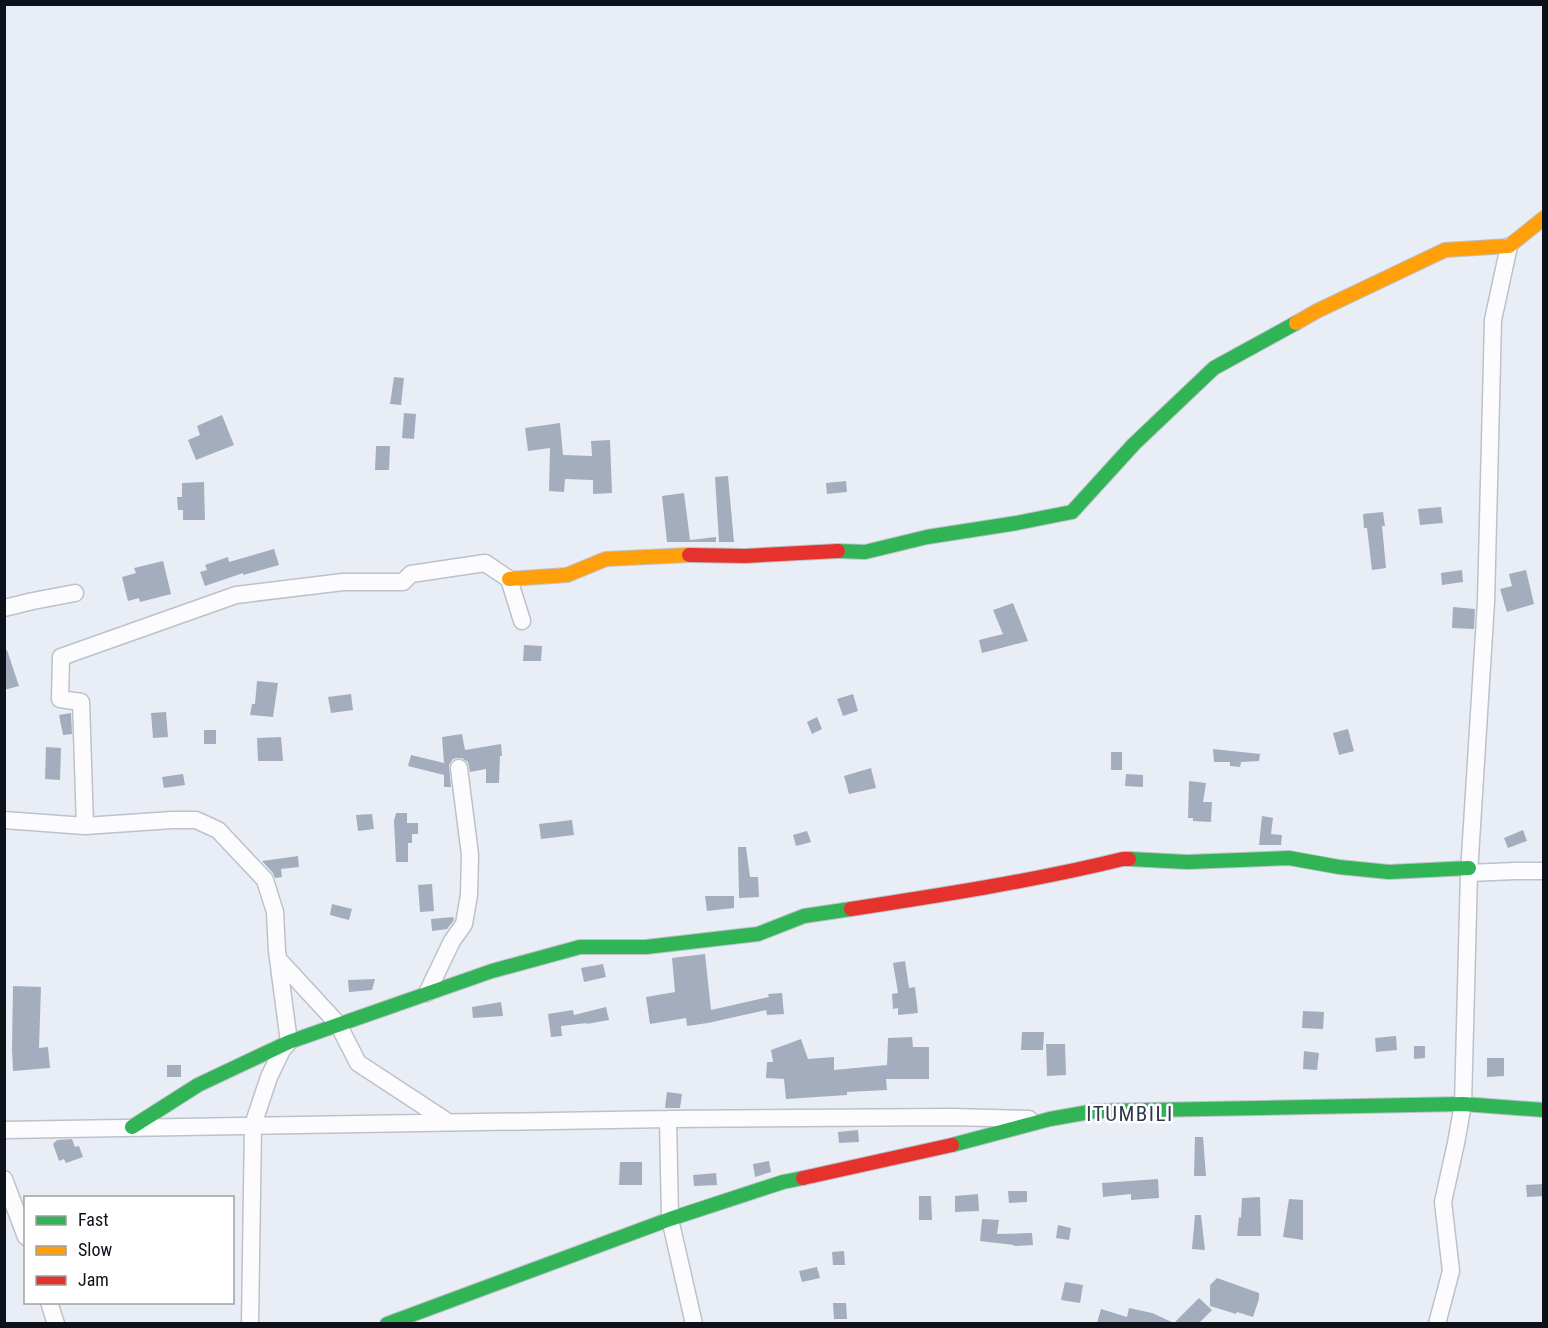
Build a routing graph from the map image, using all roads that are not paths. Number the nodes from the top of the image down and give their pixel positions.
1 (1544, 218) edge
2 (1509, 246) junction
3 (509, 579) junction
4 (75, 593) dead end
5 (4, 608) edge
6 (522, 621) dead end
7 (459, 768) dead end
8 (4, 820) edge
9 (85, 826) junction
10 (1469, 871) junction
11 (1544, 871) edge
12 (278, 959) junction
13 (427, 993) junction
14 (338, 1024) junction
15 (289, 1042) junction
16 (1463, 1104) junction
17 (1544, 1110) edge
18 (953, 1117) junction
19 (668, 1119) junction
20 (1050, 1119) junction
21 (448, 1122) junction
22 (254, 1125) junction
23 (132, 1128) junction
24 (4, 1130) edge
25 (951, 1145) junction
26 (4, 1179) edge
27 (670, 1219) junction
28 (24, 1232) edge
29 (50, 1304) edge
30 (57, 1323) edge
31 (250, 1323) edge
32 (387, 1323) edge
33 (694, 1323) edge
34 (1437, 1323) edge

1 - 2 street
2 - 3 street
2 - 10 street
3 - 6 street
3 - 9 street
4 - 5 street
7 - 13 street
8 - 9 street
9 - 12 street
10 - 11 street
10 - 13 street
10 - 16 street
12 - 14 street
12 - 15 street
13 - 14 street
14 - 15 street
14 - 21 street
15 - 22 street
15 - 23 street
16 - 17 street
16 - 20 street
16 - 34 street
18 - 19 street
18 - 20 street
18 - 25 street
19 - 21 street
19 - 27 street
20 - 25 street
21 - 22 street
22 - 23 street
22 - 31 street
23 - 24 street
25 - 27 street
26 - 28 street
27 - 32 street
27 - 33 street
29 - 30 street

